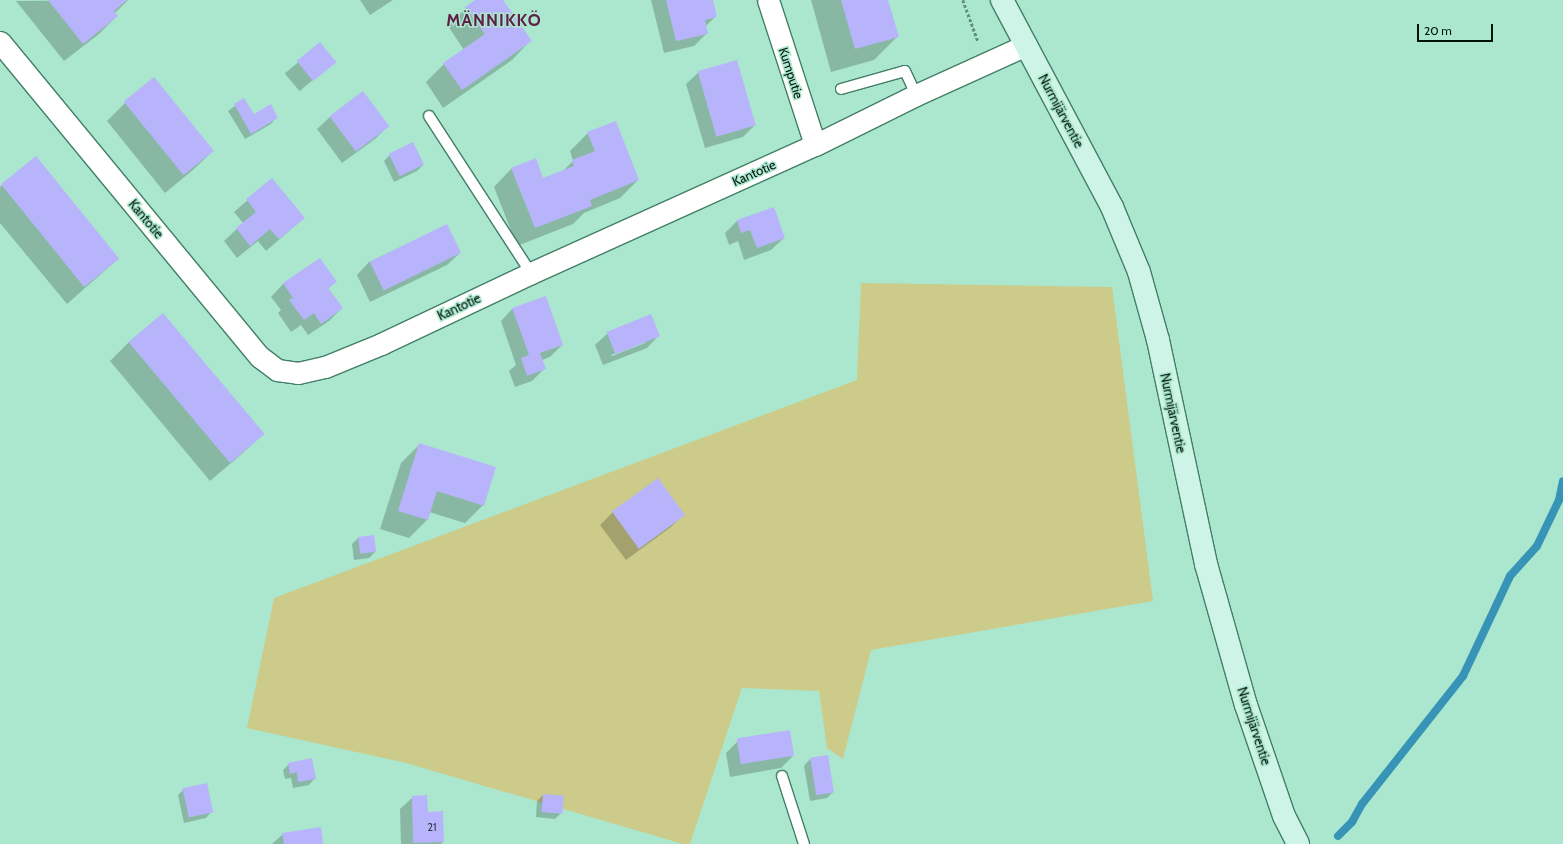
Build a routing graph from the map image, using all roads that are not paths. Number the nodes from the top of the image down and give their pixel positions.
1 (768, 0) edge
2 (1002, 0) edge
3 (0, 42) edge
4 (1026, 44) junction
5 (841, 89) dead end
6 (916, 95) junction
7 (429, 116) dead end
8 (815, 145) junction
9 (531, 274) junction
10 (782, 776) dead end
11 (804, 844) edge
12 (1298, 844) edge

1 - 8 street, Kumputie
2 - 4 street, Nurmijärventie
3 - 9 street, Kantotie
4 - 6 street, Kantotie
4 - 12 street, Nurmijärventie
5 - 6 lane
6 - 8 street, Kantotie
7 - 9 lane
8 - 9 street, Kantotie
10 - 11 lane

